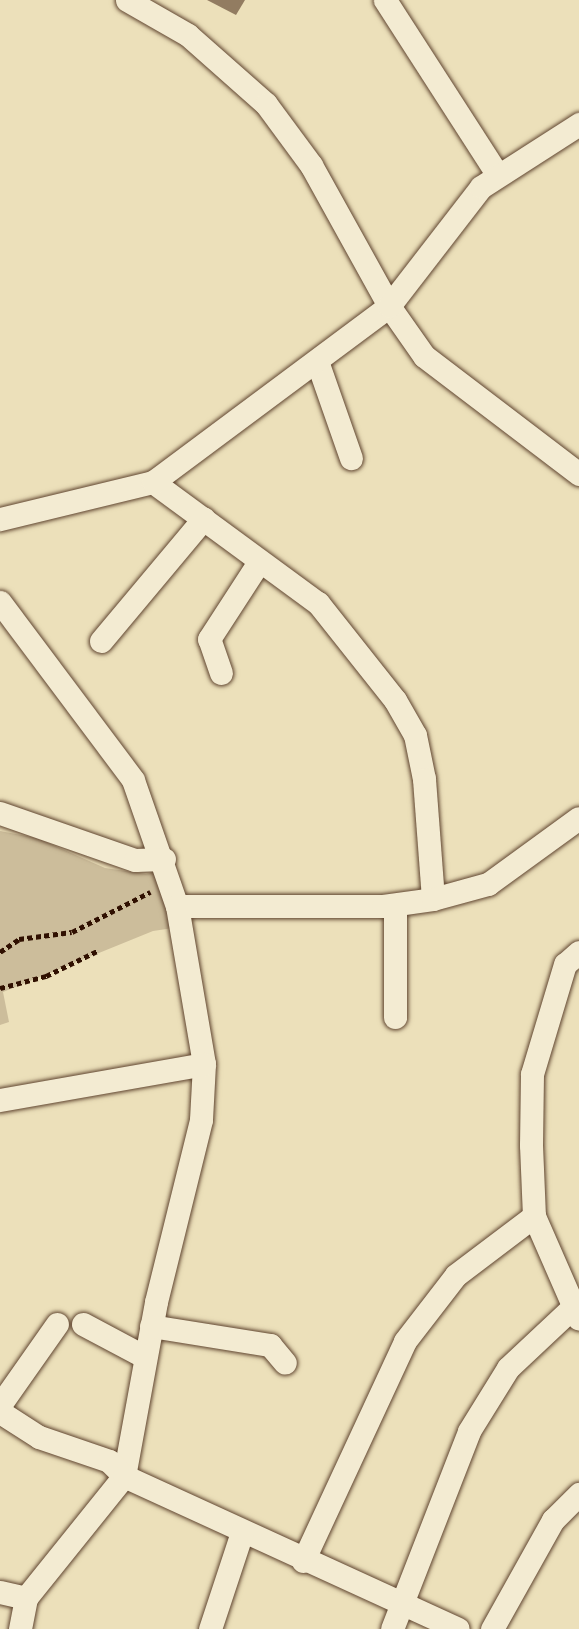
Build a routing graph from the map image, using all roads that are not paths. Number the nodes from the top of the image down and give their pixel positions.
1 (127, 0) edge
2 (385, 0) edge
3 (579, 124) edge
4 (497, 174) junction
5 (389, 306) junction
6 (317, 361) junction
7 (351, 458) dead end
8 (579, 474) edge
9 (153, 482) junction
10 (204, 518) junction
11 (0, 519) edge
12 (259, 562) junction
13 (0, 602) edge
14 (101, 641) dead end
15 (221, 673) dead end
16 (0, 813) edge
17 (579, 818) edge
18 (164, 859) junction
19 (433, 898) junction
20 (395, 905) junction
21 (177, 906) junction
22 (574, 964) edge
23 (395, 1017) dead end
24 (204, 1064) junction
25 (0, 1100) edge
26 (534, 1216) junction
27 (576, 1313) edge
28 (57, 1324) dead end
29 (83, 1324) dead end
30 (151, 1326) junction
31 (145, 1357) junction
32 (285, 1363) dead end
33 (0, 1405) edge
34 (0, 1412) edge
35 (124, 1476) junction
36 (579, 1494) edge
37 (242, 1532) junction
38 (303, 1561) junction
39 (0, 1592) edge
40 (26, 1598) junction
41 (399, 1605) junction
42 (20, 1629) edge
43 (211, 1629) edge
44 (392, 1629) edge
45 (458, 1629) edge
46 (492, 1629) edge

1 - 5 street
2 - 4 street
3 - 4 street
4 - 5 street
5 - 6 street
5 - 8 street
6 - 7 street
6 - 9 street
9 - 10 street
9 - 11 street
10 - 12 street
10 - 14 street
12 - 15 street
12 - 19 street
13 - 18 street
16 - 18 street
17 - 19 street
18 - 21 street
19 - 20 street
20 - 21 street
20 - 23 street
21 - 24 street
22 - 26 street
24 - 25 street
24 - 30 street
26 - 27 street
26 - 38 street
27 - 41 street
28 - 33 street
29 - 31 street
30 - 31 street
30 - 32 street
31 - 35 street
34 - 35 street
35 - 37 street
35 - 40 street
36 - 46 street
37 - 38 street
37 - 43 street
38 - 41 street
39 - 40 street
40 - 42 street
41 - 44 street
41 - 45 street

